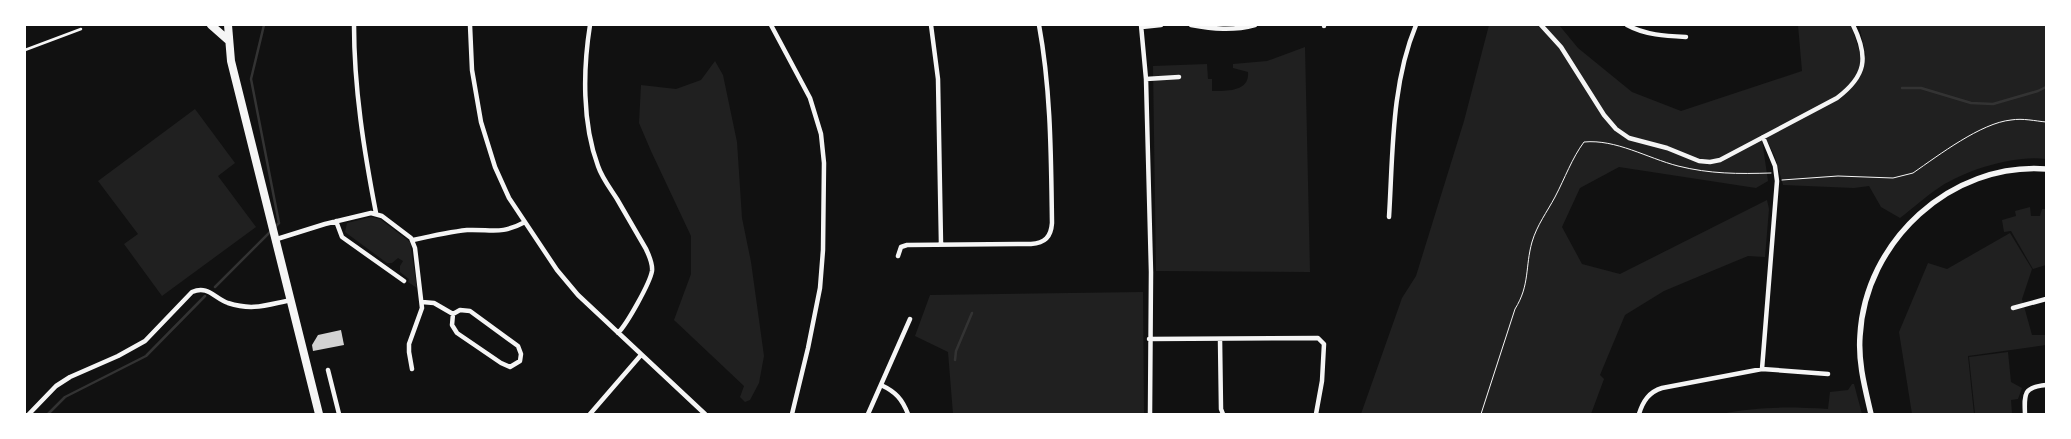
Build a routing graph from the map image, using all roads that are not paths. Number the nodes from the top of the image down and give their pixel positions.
1 (211, 25) edge
2 (228, 25) edge
3 (354, 25) edge
4 (470, 25) edge
5 (590, 25) edge
6 (931, 25) edge
7 (1039, 25) edge
8 (1161, 25) edge
9 (1192, 25) edge
10 (1255, 25) edge
11 (1416, 25) edge
12 (1541, 25) edge
13 (1627, 25) edge
14 (1854, 25) edge
15 (771, 26) edge
16 (1141, 26) edge
17 (81, 30) dead end
18 (1686, 37) dead end
19 (228, 40) junction
20 (25, 50) edge
21 (1180, 77) dead end
22 (1146, 80) junction
23 (1763, 137) junction
24 (2046, 169) edge
25 (376, 214) junction
26 (1389, 218) dead end
27 (336, 221) junction
28 (524, 222) junction
29 (275, 232) junction
30 (413, 240) junction
31 (940, 244) junction
32 (898, 256) dead end
33 (404, 281) dead end
34 (2046, 299) edge
35 (291, 300) junction
36 (422, 302) junction
37 (2013, 308) dead end
38 (452, 314) junction
39 (910, 319) dead end
40 (618, 333) junction
41 (1149, 339) junction
42 (1220, 340) junction
43 (641, 355) junction
44 (412, 369) dead end
45 (1762, 369) junction
46 (328, 370) dead end
47 (1828, 374) dead end
48 (881, 385) junction
49 (2046, 385) edge
50 (29, 414) edge
51 (319, 414) edge
52 (339, 414) edge
53 (590, 414) edge
54 (705, 414) edge
55 (792, 414) edge
56 (868, 414) edge
57 (908, 414) edge
58 (1150, 414) edge
59 (1223, 414) edge
60 (1316, 414) edge
61 (1639, 414) edge
62 (1871, 414) edge
63 (2025, 414) edge

1 - 19 main road
2 - 19 main road
3 - 25 street
4 - 28 street
5 - 40 street
6 - 31 street
7 - 31 street
8 - 16 street
9 - 10 street
11 - 26 street
12 - 23 street
13 - 18 street
14 - 23 street
15 - 55 street
16 - 22 street
17 - 20 lane
19 - 29 main road
21 - 22 street
22 - 41 street
23 - 45 street
24 - 62 street
25 - 27 street
25 - 30 street
27 - 29 street
27 - 33 street
28 - 30 street
28 - 40 street
29 - 35 main road
30 - 36 street
31 - 32 street
34 - 37 street
35 - 50 street
35 - 51 main road
36 - 38 street
36 - 44 street
38 - 38 street
39 - 48 street
40 - 43 street
41 - 42 street
41 - 58 street
42 - 59 street
42 - 60 street
43 - 53 street
43 - 54 street
45 - 47 street
45 - 61 street
46 - 52 street
48 - 56 street
48 - 57 street
49 - 63 street

